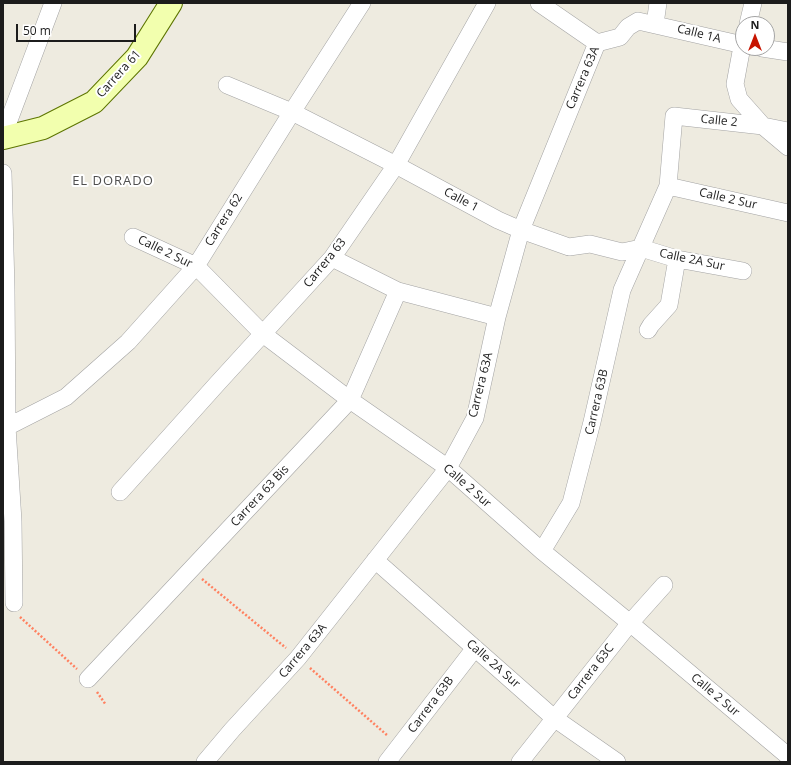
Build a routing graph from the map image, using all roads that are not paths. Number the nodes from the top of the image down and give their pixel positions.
1 (53, 3) edge
2 (171, 3) edge
3 (362, 3) edge
4 (487, 3) edge
5 (539, 3) edge
6 (658, 3) edge
7 (753, 3) edge
8 (750, 16) edge
9 (654, 24) junction
10 (735, 42) edge
11 (597, 43) junction
12 (775, 50) edge
13 (788, 52) edge
14 (741, 56) edge
15 (227, 85) dead end
16 (292, 112) junction
17 (674, 116) joint
18 (763, 126) junction
19 (788, 131) edge
20 (3, 137) edge
21 (788, 147) edge
22 (396, 165) junction
23 (3, 173) edge
24 (668, 186) junction
25 (788, 213) edge
26 (521, 230) junction
27 (133, 237) dead end
28 (641, 248) junction
29 (332, 258) junction
30 (677, 259) junction
31 (196, 266) junction
32 (743, 271) dead end
33 (398, 290) junction
34 (498, 317) junction
35 (648, 330) dead end
36 (263, 334) junction
37 (350, 400) junction
38 (5, 427) edge
39 (448, 468) junction
40 (120, 492) dead end
41 (542, 551) junction
42 (375, 560) junction
43 (664, 585) dead end
44 (14, 603) road end
45 (630, 623) junction
46 (475, 648) junction
47 (88, 679) road end
48 (554, 718) junction
49 (788, 756) edge
50 (205, 762) edge
51 (387, 762) edge
52 (520, 762) edge
53 (617, 762) edge

1 - 20 street
2 - 20 street, Carrera 61
3 - 16 street, Carrera 62
4 - 22 street, Carrera 63
5 - 11 street
6 - 9 street
7 - 8 street
9 - 10 street, Calle 1A
9 - 11 street, Carrera 63A
11 - 26 street, Carrera 63A
12 - 13 street
14 - 18 street
15 - 16 street, Calle 1
16 - 22 street, Calle 1
16 - 31 street, Carrera 62
17 - 18 street, Calle 2
17 - 24 street, Carrera 63B
18 - 19 street
18 - 21 street
22 - 26 street, Calle 1
22 - 29 street, Carrera 63
23 - 38 street
24 - 25 street, Calle 2 Sur
24 - 28 street, Carrera 63B
26 - 28 street, Calle 1
26 - 34 street, Carrera 63A
27 - 31 street, Calle 2 Sur
28 - 30 street, Calle 2A Sur
28 - 41 street, Carrera 63B
29 - 33 street
29 - 36 street, Carrera 63
30 - 32 street, Calle 2A Sur
30 - 35 street
31 - 36 street, Calle 2 Sur
31 - 38 street, Carrera 62
33 - 34 street
33 - 37 street, Carrera 63 Bis
34 - 39 street, Carrera 63A
36 - 37 street, Calle 2 Sur
36 - 40 street, Carrera 63
37 - 39 street, Calle 2 Sur
37 - 47 street, Carrera 63 Bis
38 - 44 street
39 - 41 street, Calle 2 Sur
39 - 42 street, Carrera 63A
41 - 45 street, Calle 2 Sur
42 - 46 street, Calle 2A Sur
42 - 50 street, Carrera 63A
43 - 45 street, Carrera 63C
45 - 48 street, Carrera 63C
45 - 49 street, Calle 2 Sur
46 - 48 street, Calle 2A Sur
46 - 51 street, Carrera 63B
48 - 52 street, Carrera 63C
48 - 53 street, Calle 2A Sur

